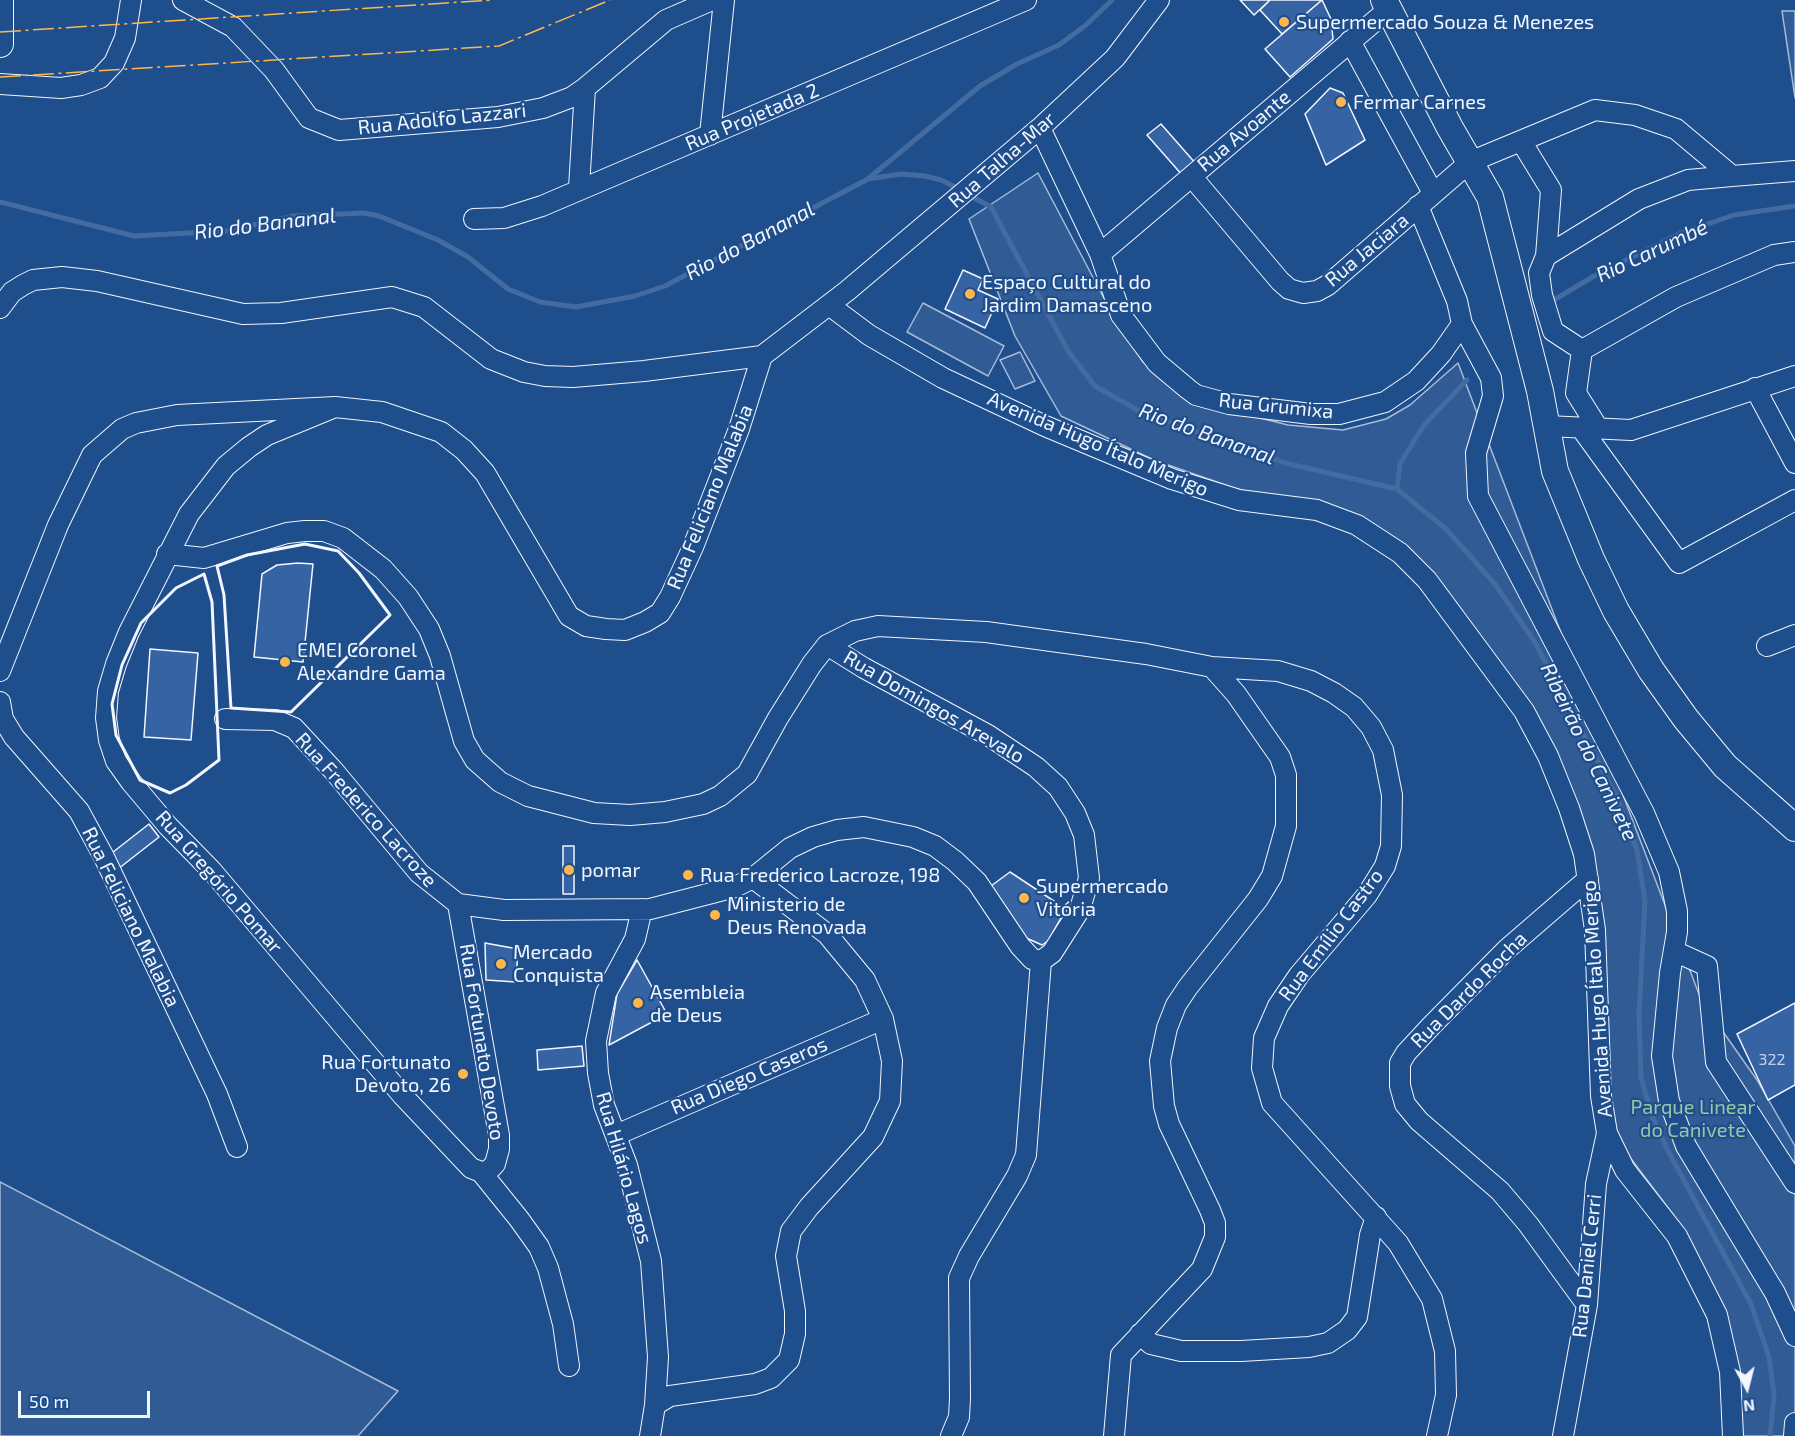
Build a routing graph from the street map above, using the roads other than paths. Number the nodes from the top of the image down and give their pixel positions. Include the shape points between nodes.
1 (0, 0) edge
2 (131, 0) edge
3 (183, 0) edge
4 (711, 0) edge
5 (724, 0) edge
6 (1026, 0) edge
7 (1159, 0) edge
8 (1387, 4) edge
9 (1350, 41) junction
10 (0, 44) edge
11 (0, 84) edge
12 (585, 88) junction
13 (1040, 128) junction
14 (710, 135) junction
15 (1521, 141) junction
16 (1470, 162) junction
17 (1795, 171) edge
18 (1732, 176) junction
19 (1191, 177) junction
20 (579, 188) junction
21 (1432, 193) junction
22 (1418, 206) junction
23 (474, 219) dead end
24 (1795, 252) edge
25 (1100, 254) junction
26 (1546, 256) junction
27 (829, 305) junction
28 (0, 308) edge
29 (1461, 327) junction
30 (1582, 350) junction
31 (762, 356) junction
32 (1795, 376) edge
33 (1755, 388) junction
34 (335, 407) junction
35 (1547, 426) junction
36 (1590, 428) junction
37 (1795, 463) edge
38 (1795, 500) edge
39 (167, 554) junction
40 (1795, 635) edge
41 (827, 645) junction
42 (1767, 646) dead end
43 (1212, 667) junction
44 (0, 671) edge
45 (0, 702) edge
46 (0, 709) edge
47 (225, 719) dead end
48 (1795, 828) edge
49 (753, 878) junction
50 (1588, 879) junction
51 (458, 904) junction
52 (642, 909) junction
53 (1674, 951) junction
54 (1041, 961) junction
55 (882, 1019) junction
56 (1607, 1132) junction
57 (616, 1135) junction
58 (237, 1147) dead end
59 (481, 1172) junction
60 (1795, 1183) edge
61 (1376, 1217) junction
62 (1587, 1305) junction
63 (1140, 1334) junction
64 (1795, 1336) edge
65 (569, 1366) dead end
66 (655, 1405) junction
67 (1795, 1424) edge
68 (650, 1436) edge
69 (951, 1436) edge
70 (1114, 1436) edge
71 (1437, 1436) edge
72 (1563, 1436) edge
73 (1733, 1436) edge
74 (1794, 1436) edge

1 - 10 main road
2 - 11 street via 125,38 114,63 100,78 61,88
3 - 12 street, Rua Adolfo Lazzari via 233,27 274,70 309,118 339,130 516,114 553,104
4 - 12 street, Rua Adolfo Lazzari via 666,20
5 - 14 street
6 - 14 street, Rua Projetada 2
7 - 13 street, Rua Talha-Mar via 1115,58
8 - 9 street, Rua Avoante
8 - 16 main road
9 - 19 street, Rua Avoante
9 - 21 street
12 - 20 street
13 - 25 street, Rua Grumixa
13 - 27 street, Rua Talha-Mar
14 - 20 street, Rua Projetada 2
15 - 16 street, Rua Jaciara
15 - 18 street, Rua Jaciara via 1595,110 1635,115 1676,129
15 - 26 street via 1551,190
16 - 21 street, Rua Jaciara
16 - 35 main road via 1490,197
17 - 18 street
18 - 26 street via 1688,180 1639,199
19 - 22 street, Rua Jaciara via 1280,281 1303,293 1328,285
19 - 25 street, Rua Avoante
20 - 23 street, Rua Projetada 2 via 515,215
21 - 22 street, Rua Jaciara
22 - 29 street via 1457,301
24 - 30 street via 1774,255 1676,297
25 - 29 street, Rua Grumixa via 1121,315 1157,363 1196,395 1229,404 1311,414 1368,408 1385,402 1416,381
26 - 30 street via 1539,273 1553,331
27 - 31 street
27 - 50 street, Avenida Hugo Ítalo Merigo via 869,335 943,378 1045,426 1200,489 1239,500 1317,510 1374,534 1400,553 1427,580 1524,711 1560,783 1584,854
28 - 31 street via 23,285 62,277 97,280 243,314 281,314 392,297 424,307 492,359 524,372 598,375
29 - 53 street via 1491,378 1493,396 1476,453 1478,496 1644,813 1669,872 1677,911
30 - 36 street via 1576,393
31 - 34 street, Rua Feliciano Malabia via 739,429 670,597 660,613 625,630 586,626 569,616 485,473 441,432 382,412
32 - 33 street
33 - 36 street via 1631,430
33 - 37 street
34 - 39 street, Rua Gregório Pomar via 267,435 226,466 194,506
34 - 44 street, Rua Feliciano Malabia via 177,415 122,429 92,455 77,483
35 - 36 street
35 - 48 main road via 1555,471 1572,515 1616,611 1652,670 1725,766
36 - 38 street via 1679,563
39 - 41 street, Rua Domingos Arevalo via 204,558 305,531 324,531 343,538 383,569 429,629 464,741 475,760 500,782 528,796 594,813 665,812 720,796 747,774 778,718
39 - 59 street, Rua Gregório Pomar via 129,632 108,691 106,718 116,760 168,826 212,871 403,1096 471,1168
40 - 42 street
41 - 43 street, Rua Emílio Castro via 855,631 899,625 986,632
41 - 54 street, Rua Domingos Arevalo via 988,735 1058,787 1084,835 1089,878 1080,909 1052,953
43 - 61 street, Rua Emílio Castro via 1278,671 1311,681 1354,707 1383,750 1393,824 1384,866 1367,895 1299,975 1278,1006 1264,1038 1262,1054 1265,1085 1272,1103
43 - 63 street via 1280,757 1287,775 1286,826 1272,876 1188,987 1167,1028 1160,1060 1164,1106 1210,1210 1215,1237 1202,1269
45 - 46 street, Rua Feliciano Malabia
46 - 58 street, Rua Feliciano Malabia via 14,737 79,811 217,1094
47 - 51 street, Rua Frederico Lacroze via 275,720 294,728 419,873
49 - 52 street via 697,898
49 - 54 street via 790,848 837,830 864,827 913,837 935,846 977,882 1020,946
49 - 55 street via 805,916 842,951 865,981
50 - 56 street, Avenida Hugo Ítalo Merigo via 1596,949 1601,1096
50 - 62 street, Rua Dardo Rocha via 1507,949 1431,1026 1400,1064 1405,1104 1419,1121 1500,1191
51 - 52 street via 504,910
51 - 59 street, Rua Fortunato Devoto via 499,1135 495,1164
52 - 57 street, Rua Hilário Lagos via 635,939 606,993 596,1041 604,1106
53 - 60 street via 1707,966 1716,1062
53 - 64 street via 1662,1056 1669,1101 1686,1146 1775,1293
54 - 69 street via 1026,1155 959,1278 960,1398 959,1417
55 - 57 street, Rua Diego Caseros
55 - 66 street via 892,1061 890,1101 882,1122 854,1161 795,1222 789,1238 786,1256 795,1311 789,1360 771,1378 755,1384 670,1396
56 - 62 street, Rua Daniel Cerri via 1596,1184
56 - 73 street, Avenida Hugo Ítalo Merigo via 1625,1170 1677,1236 1717,1315 1730,1372
57 - 66 street, Rua Hilário Lagos via 651,1261 658,1336
59 - 65 street, Rua Gregório Pomar via 544,1256 563,1324
61 - 63 street via 1357,1317 1347,1330 1328,1343 1263,1350 1181,1351 1151,1344
61 - 71 street, Rua Emílio Castro via 1412,1264 1432,1299 1441,1328 1446,1352 1446,1395
62 - 72 street, Rua Daniel Cerri
63 - 70 street via 1121,1355
66 - 68 street, Rua Hilário Lagos
67 - 74 street

